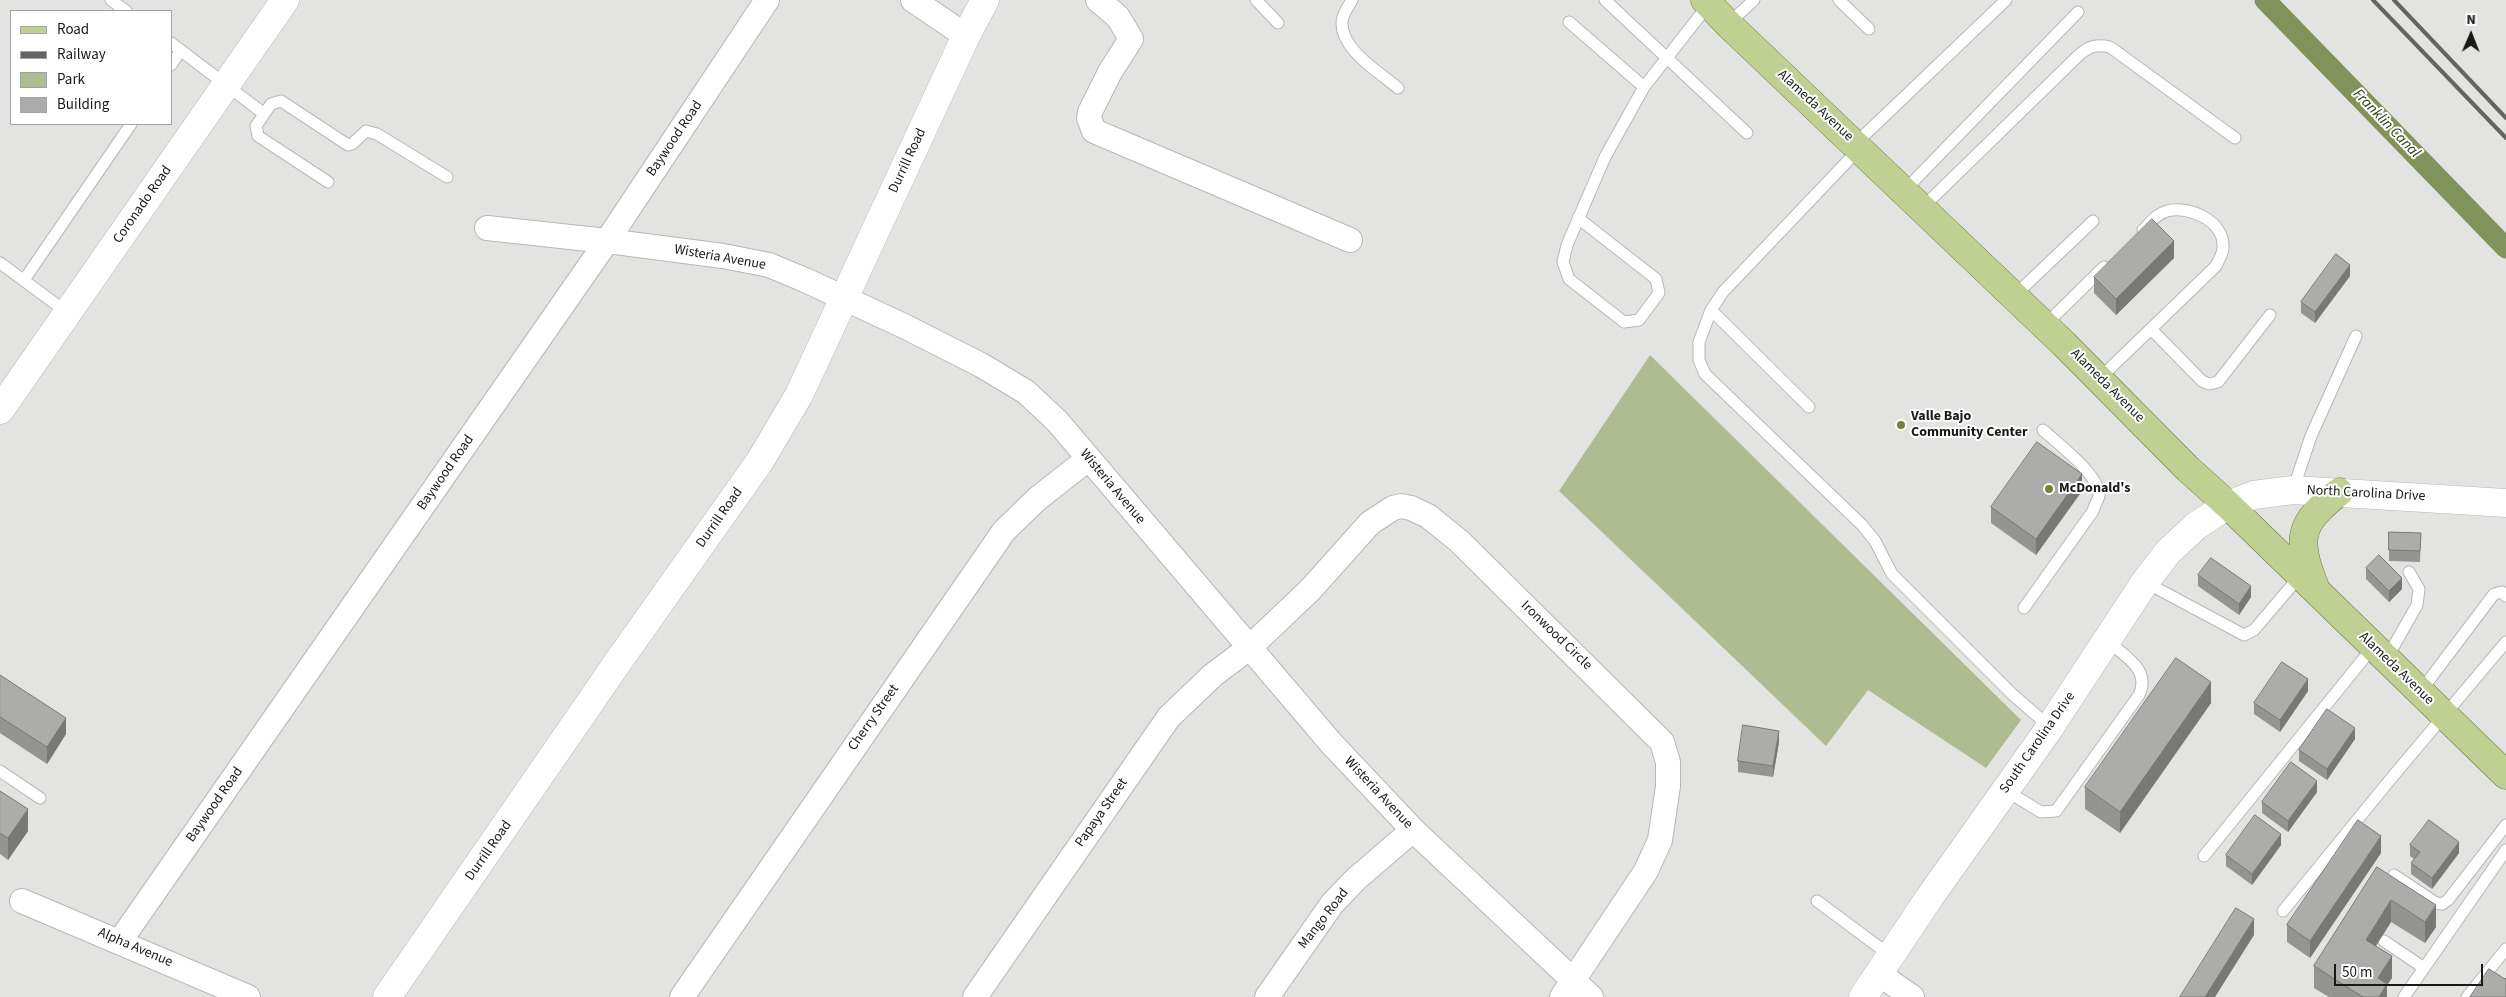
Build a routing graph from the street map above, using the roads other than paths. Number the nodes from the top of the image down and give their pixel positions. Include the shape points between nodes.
1 (111, 0) edge
2 (285, 0) edge
3 (767, 0) edge
4 (913, 0) edge
5 (985, 0) edge
6 (1098, 0) edge
7 (1256, 0) edge
8 (1352, 0) edge
9 (1605, 0) edge
10 (1754, 0) edge
11 (1839, 0) edge
12 (2006, 0) edge
13 (1707, 2) edge
14 (125, 10) edge
15 (2078, 12) dead end
16 (1569, 22) dead end
17 (1278, 23) dead end
18 (1728, 24) junction
19 (1869, 29) dead end
20 (966, 36) junction
21 (172, 44) edge
22 (181, 50) junction
23 (1667, 58) junction
24 (172, 64) edge
25 (227, 85) junction
26 (1644, 87) junction
27 (1398, 88) dead end
28 (263, 113) junction
29 (130, 125) edge
30 (1747, 133) dead end
31 (2234, 138) dead end
32 (1858, 146) junction
33 (447, 177) dead end
34 (328, 182) dead end
35 (1913, 199) junction
36 (1578, 218) junction
37 (2093, 221) dead end
38 (487, 228) dead end
39 (2136, 236) edge
40 (1350, 240) dead end
41 (607, 241) junction
42 (2115, 256) edge
43 (0, 263) edge
44 (24, 280) junction
45 (2014, 296) junction
46 (845, 299) junction
47 (1711, 310) junction
48 (68, 313) junction
49 (2270, 315) dead end
50 (2045, 325) junction
51 (2152, 330) junction
52 (2356, 336) dead end
53 (2100, 378) junction
54 (1809, 407) dead end
55 (0, 410) edge
56 (2043, 430) dead end
57 (1088, 459) junction
58 (2293, 490) junction
59 (2339, 492) junction
60 (2506, 502) edge
61 (2228, 505) junction
62 (2409, 572) dead end
63 (2145, 582) junction
64 (2308, 583) junction
65 (2506, 596) edge
66 (2024, 608) dead end
67 (2108, 642) junction
68 (2506, 642) edge
69 (1249, 648) junction
70 (2379, 653) junction
71 (2420, 692) junction
72 (2444, 716) junction
73 (2050, 727) junction
74 (0, 771) edge
75 (2506, 775) edge
76 (2005, 790) junction
77 (40, 798) dead end
78 (2506, 825) edge
79 (1413, 830) junction
80 (2506, 850) edge
81 (2204, 856) dead end
82 (2394, 875) edge
83 (22, 901) dead end
84 (1817, 901) dead end
85 (2283, 912) dead end
86 (120, 941) junction
87 (2384, 941) dead end
88 (2506, 949) edge
89 (1885, 965) junction
90 (2424, 968) junction
91 (1568, 989) edge
92 (248, 997) edge
93 (387, 997) edge
94 (682, 997) edge
95 (975, 997) edge
96 (1267, 997) edge
97 (1591, 997) edge
98 (1863, 997) edge
99 (1912, 997) edge
100 (2404, 997) edge
101 (2466, 997) edge

1 - 14 lane
2 - 25 street, Coronado Road
3 - 41 street, Baywood Road
4 - 20 street
5 - 20 street, Durrill Road
6 - 40 street via 1118,17 1130,34 1130,43 1110,72 1090,112 1094,131
7 - 17 lane
8 - 27 lane via 1343,17 1345,39 1351,48
9 - 23 lane
10 - 18 lane
11 - 19 lane
12 - 32 lane
13 - 18 main road, Alameda Avenue
13 - 23 lane
15 - 35 lane
16 - 26 lane
18 - 32 main road, Alameda Avenue
20 - 46 street, Durrill Road
21 - 22 lane
22 - 24 lane
22 - 25 lane
23 - 26 lane
23 - 30 lane
25 - 28 lane
25 - 48 street, Coronado Road
26 - 36 lane via 1605,157
28 - 33 lane via 271,104 281,102 349,145 369,131
28 - 34 lane via 256,126 258,136
29 - 44 lane
31 - 35 lane via 2110,47 2088,47
32 - 35 main road, Alameda Avenue
32 - 47 lane via 1723,292
35 - 45 main road, Alameda Avenue
36 - 36 lane via 1563,262 1569,279 1624,322 1639,320 1659,294 1656,279
37 - 45 lane
38 - 41 street, Wisteria Avenue
39 - 51 lane via 2158,215 2180,209 2201,215 2215,226 2224,249 2216,266
41 - 46 street, Wisteria Avenue via 768,265
41 - 86 street, Baywood Road
42 - 50 lane
43 - 44 lane
44 - 48 lane
45 - 50 main road, Alameda Avenue
46 - 57 street, Wisteria Avenue via 906,326 1026,392 1057,421
46 - 93 street, Durrill Road via 799,395 760,461
47 - 54 lane
47 - 73 lane via 1699,342 1699,360 1705,374 1862,525 1875,541 1892,574 2012,694
48 - 55 street, Coronado Road
49 - 51 lane via 2218,382 2209,384 2202,381
50 - 53 main road, Alameda Avenue
51 - 53 lane
52 - 58 lane via 2311,436
53 - 61 main road, Alameda Avenue via 2188,469
56 - 66 lane via 2086,470 2097,485 2099,496 2093,510
57 - 69 street, Wisteria Avenue
57 - 94 street, Cherry Street via 1037,499 1004,531
58 - 59 street, North Carolina Drive
58 - 61 street, North Carolina Drive via 2254,495
59 - 60 street, North Carolina Drive
59 - 64 main road via 2318,510 2303,533
61 - 63 street, South Carolina Drive via 2196,526 2168,552
61 - 64 main road, Alameda Avenue
62 - 70 lane via 2419,589 2417,605
63 - 64 lane via 2244,635
63 - 67 street, South Carolina Drive
64 - 70 main road, Alameda Avenue
65 - 71 lane via 2502,592 2494,594
67 - 73 street, South Carolina Drive
67 - 76 lane via 2143,676 2144,685 2139,695 2056,810 2041,812
68 - 72 lane
69 - 79 street, Wisteria Avenue
69 - 91 street, Ironwood Circle via 1310,590 1370,523 1392,508 1401,506 1428,516 1459,541 1635,713 1662,742 1668,762 1660,840 1646,871
69 - 95 street, Papaya Street via 1213,675 1169,717
70 - 71 main road, Alameda Avenue
70 - 81 lane
71 - 72 main road, Alameda Avenue
72 - 75 main road, Alameda Avenue
72 - 85 lane
73 - 76 street, South Carolina Drive
74 - 77 lane
76 - 89 street, South Carolina Drive
78 - 82 lane via 2442,904
79 - 91 street, Wisteria Avenue
79 - 96 street, Mango Road via 1332,904
80 - 90 lane
83 - 86 street, Alpha Avenue
84 - 89 lane
86 - 92 street, Alpha Avenue
87 - 90 lane
88 - 101 lane
89 - 98 street, South Carolina Drive
89 - 99 street
90 - 100 lane
91 - 97 street, Wisteria Avenue

